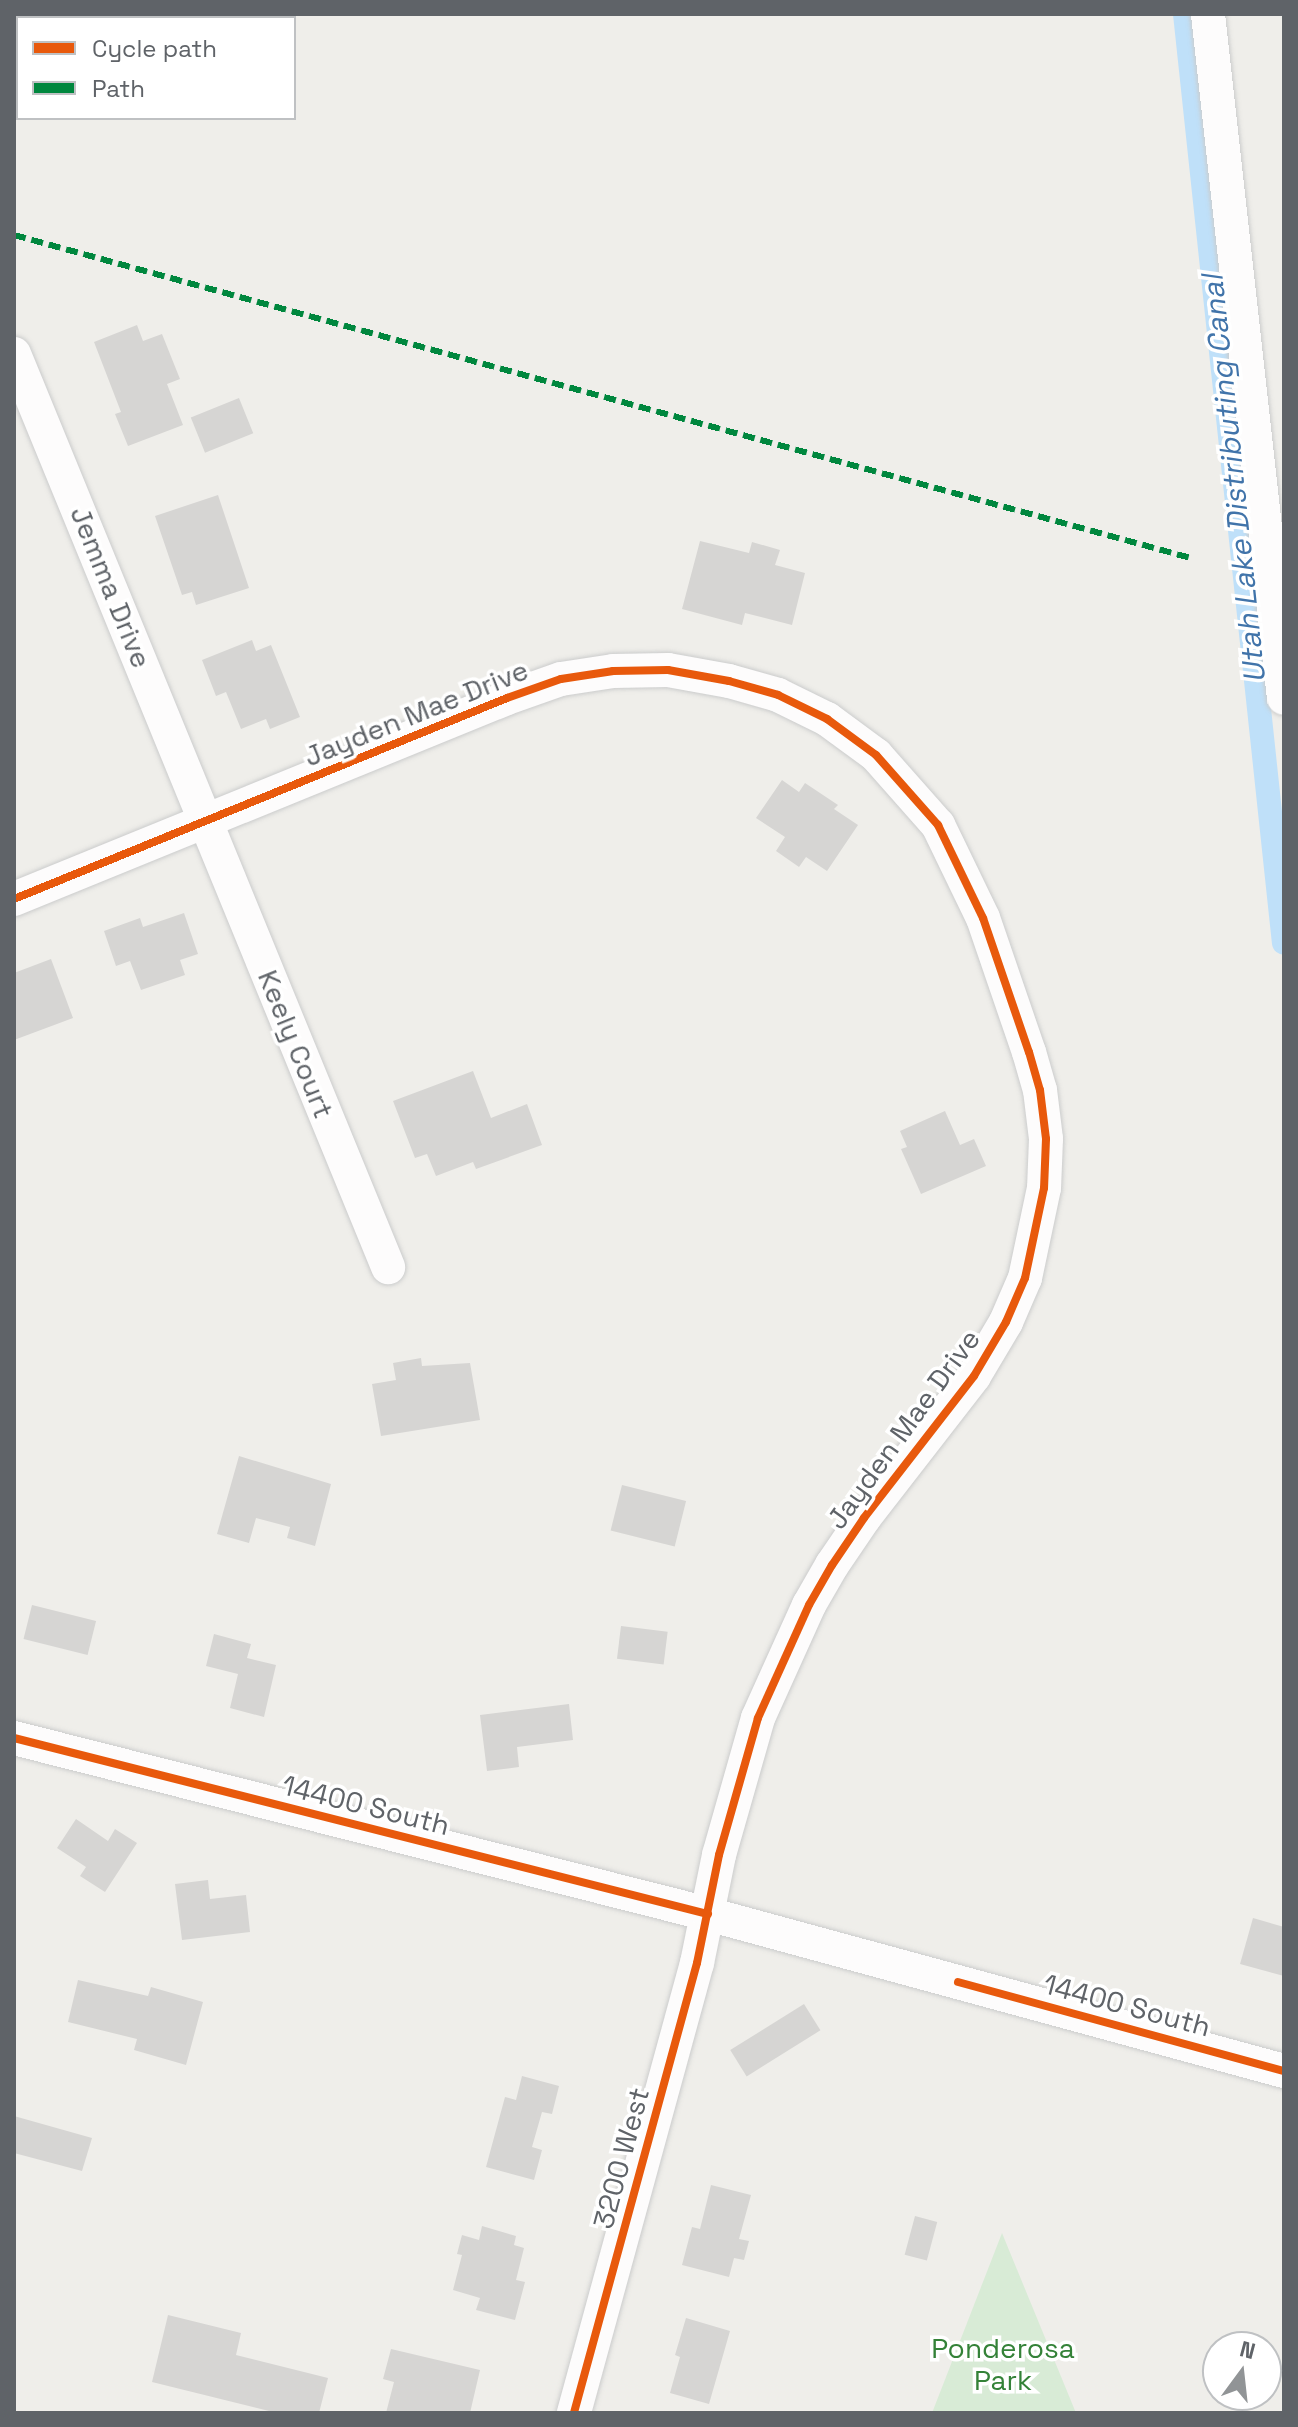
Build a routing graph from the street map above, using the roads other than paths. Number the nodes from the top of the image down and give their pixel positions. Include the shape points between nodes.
1 (1208, 14) edge
2 (14, 354) edge
3 (1284, 698) edge
4 (205, 820) junction
5 (14, 899) edge
6 (388, 1267) dead end
7 (14, 1738) edge
8 (708, 1914) junction
9 (1284, 2071) edge
10 (574, 2413) edge

1 - 3 street
2 - 4 street, Jemma Drive
4 - 5 street, Jayden Mae Drive
4 - 6 street, Keely Court
4 - 8 street, Jayden Mae Drive via 561,679 668,670 778,695 827,719 876,755 910,790 938,825 959,865 983,918 1040,1090 1046,1139 1037,1229 1025,1278 974,1376 864,1518 809,1605 758,1718
7 - 8 street, 14400 South
8 - 9 street, 14400 South
8 - 10 street, 3200 West

